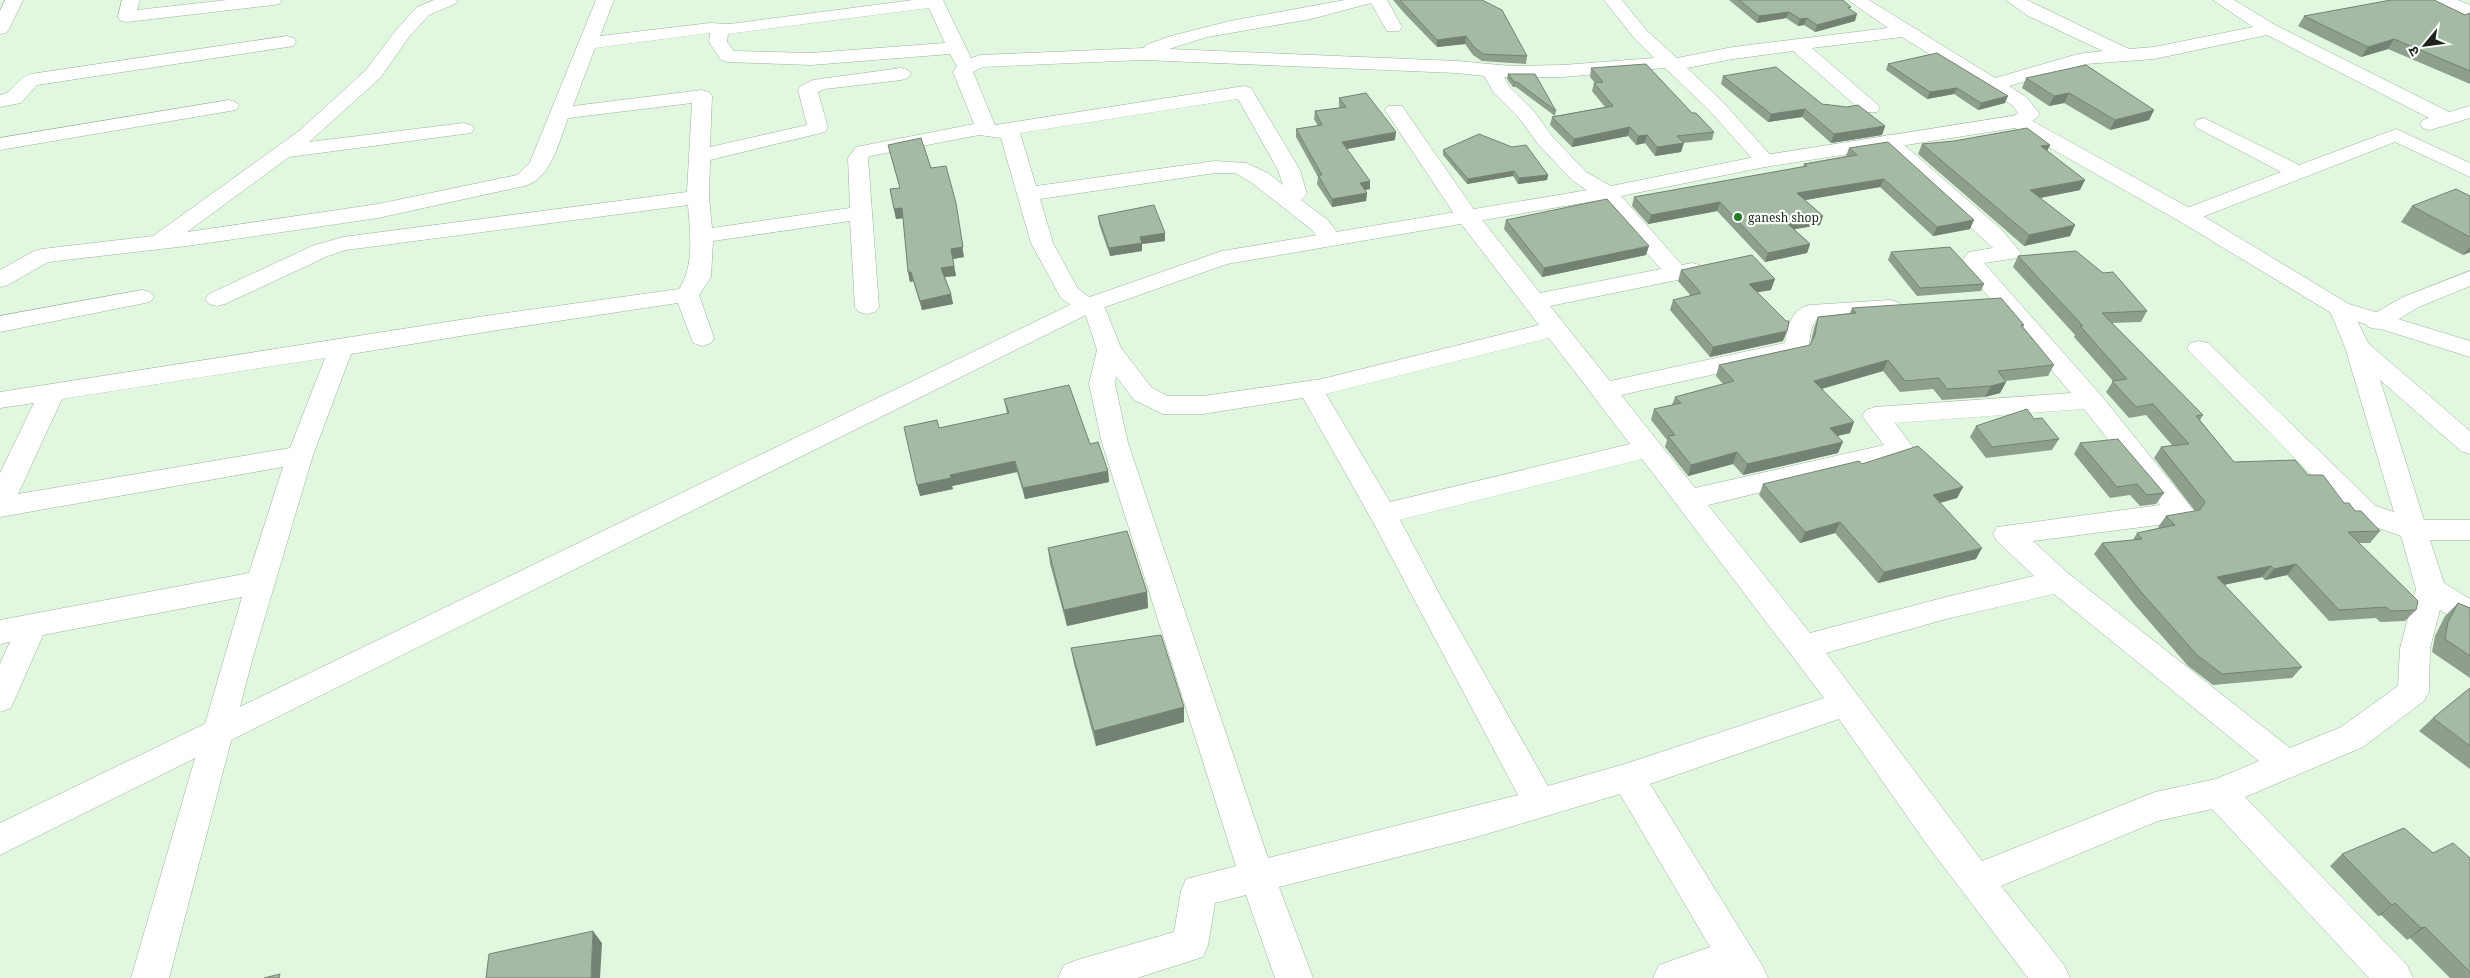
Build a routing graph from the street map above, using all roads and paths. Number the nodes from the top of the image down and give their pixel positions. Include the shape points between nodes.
1 (14, 0) edge
2 (131, 0) edge
3 (273, 0) edge
4 (449, 0) edge
5 (605, 0) edge
6 (1364, 0) edge
7 (1378, 0) edge
8 (1613, 0) edge
9 (1858, 0) edge
10 (2015, 0) edge
11 (2222, 0) edge
12 (2443, 0) edge
13 (935, 1) edge
14 (243, 2) edge
15 (2468, 9) edge
16 (1394, 27) dead end
17 (720, 28) junction
18 (0, 29) edge
19 (2269, 29) junction
20 (1904, 31) junction
21 (287, 42) dead end
22 (587, 43) junction
23 (1797, 45) junction
24 (957, 48) junction
25 (1143, 54) junction
26 (2125, 54) junction
27 (1671, 63) junction
28 (966, 66) junction
29 (1491, 72) junction
30 (901, 74) dead end
31 (1993, 85) junction
32 (229, 106) dead end
33 (6, 107) edge
34 (1870, 108) dead end
35 (1395, 110) dead end
36 (2470, 112) edge
37 (561, 113) junction
38 (2447, 119) junction
39 (2018, 121) junction
40 (2204, 124) dead end
41 (464, 129) dead end
42 (993, 130) junction
43 (2396, 134) junction
44 (1888, 141) junction
45 (0, 144) edge
46 (282, 152) junction
47 (699, 156) junction
48 (1765, 161) junction
49 (2470, 171) edge
50 (2298, 173) junction
51 (1606, 192) junction
52 (1028, 194) junction
53 (698, 197) junction
54 (1285, 199) junction
55 (861, 213) junction
56 (1467, 216) junction
57 (2187, 216) junction
58 (702, 236) junction
59 (1330, 238) junction
60 (159, 242) junction
61 (1716, 265) edge
62 (1677, 273) junction
63 (2470, 278) edge
64 (0, 280) edge
65 (687, 296) junction
66 (142, 297) dead end
67 (217, 299) dead end
68 (2002, 299) junction
69 (1973, 301) edge
70 (1533, 302) junction
71 (1914, 305) edge
72 (1086, 306) junction
73 (867, 307) dead end
74 (2341, 309) junction
75 (2377, 322) junction
76 (0, 324) edge
77 (1554, 329) junction
78 (702, 338) dead end
79 (2357, 347) junction
80 (341, 348) junction
81 (2199, 349) dead end
82 (2470, 349) edge
83 (1109, 350) junction
84 (1310, 389) junction
85 (1602, 391) junction
86 (52, 392) junction
87 (0, 400) edge
88 (2090, 400) junction
89 (2470, 445) edge
90 (1647, 448) junction
91 (300, 455) junction
92 (1690, 499) junction
93 (0, 502) edge
94 (0, 507) edge
95 (1382, 514) junction
96 (2413, 530) junction
97 (2470, 530) edge
98 (260, 582) junction
99 (2060, 582) junction
100 (2431, 589) junction
101 (2470, 614) edge
102 (32, 626) junction
103 (0, 632) edge
104 (1804, 647) junction
105 (0, 700) edge
106 (1844, 704) junction
107 (218, 733) junction
108 (2286, 764) junction
109 (1628, 777) junction
110 (2218, 793) junction
111 (1540, 803) junction
112 (0, 840) edge
113 (1257, 876) junction
114 (1974, 880) junction
115 (1742, 967) edge
116 (150, 978) edge
117 (1077, 978) edge
118 (1294, 978) edge
119 (1672, 978) edge
120 (2051, 978) edge
121 (2394, 978) edge

1 - 18 street
2 - 14 street via 126,17
3 - 14 street
4 - 46 street via 423,11 373,74 306,135
5 - 22 street
6 - 25 street via 1166,43
7 - 16 street
8 - 27 street via 1642,36
9 - 20 street
10 - 26 street
11 - 19 street
12 - 15 street
13 - 17 street via 861,13
13 - 24 street
17 - 22 street
17 - 24 street via 718,42 728,56 811,58
19 - 26 street via 2154,53
19 - 38 street
20 - 23 street
20 - 31 street
21 - 33 street via 32,80
22 - 37 street
23 - 27 street
23 - 34 street
24 - 28 street
25 - 28 street via 982,61
25 - 29 street via 1457,67
26 - 31 street via 2085,58
27 - 29 street via 1532,74
27 - 48 street via 1716,106
28 - 42 street via 963,72
29 - 51 street via 1501,90 1579,176
30 - 47 street via 820,84 808,90 818,128
31 - 39 street via 2019,101 2030,114
32 - 45 street
35 - 56 street
36 - 38 street
37 - 47 street via 702,96
37 - 60 street via 540,164 524,180 378,211
38 - 43 street
39 - 44 street
39 - 57 street
40 - 50 street
41 - 46 street
42 - 52 street via 1010,133
42 - 54 street via 1244,92 1289,170 1296,194
42 - 55 street via 863,151 858,158
43 - 49 street
43 - 50 street
44 - 48 street
44 - 68 street via 2010,253 1977,257 1971,263
46 - 60 street
47 - 53 street
48 - 51 street
50 - 57 street
51 - 56 street
51 - 62 street
52 - 54 street via 1215,167 1239,167 1260,178
52 - 72 street via 1042,242 1069,293
53 - 58 street
53 - 67 street via 343,244 320,251
54 - 59 street via 1320,225
55 - 58 street
55 - 73 street
56 - 59 street
56 - 70 street
57 - 74 street
58 - 65 street via 699,277
59 - 72 street via 1222,258
60 - 64 street via 42,256
61 - 62 street
62 - 70 street
63 - 75 street via 2411,302
65 - 78 street
65 - 80 street
66 - 76 street
68 - 69 street
68 - 88 street
70 - 77 street
71 - 85 street via 1810,312 1801,322 1796,348
72 - 83 street via 1097,314
72 - 107 street
74 - 75 street
74 - 79 street
75 - 82 street
77 - 84 street
77 - 85 street
79 - 89 street
79 - 96 street
80 - 86 street
80 - 91 street
81 - 96 street via 2366,513
83 - 84 street via 1143,394 1163,405 1204,405
83 - 113 street via 1102,384 1115,443
84 - 95 street
85 - 90 street
86 - 87 street
86 - 93 street
88 - 92 street via 1875,416 1902,450
88 - 99 street via 2180,512 2007,534
90 - 92 street
90 - 95 street
91 - 94 street
91 - 98 street
92 - 104 street
95 - 111 street
96 - 97 street
96 - 100 street
98 - 102 street
98 - 107 street
99 - 104 street via 1946,608
99 - 108 street
100 - 101 street
100 - 108 street via 2415,648 2413,692 2352,737
102 - 103 street
102 - 105 street
104 - 106 street
106 - 109 street
106 - 114 street
107 - 112 street
107 - 116 street
108 - 110 street
109 - 111 street
109 - 115 street
110 - 114 street via 2155,807
110 - 121 street
111 - 113 street via 1473,823
113 - 117 street via 1199,891 1190,945
113 - 118 street
114 - 120 street
115 - 119 street

